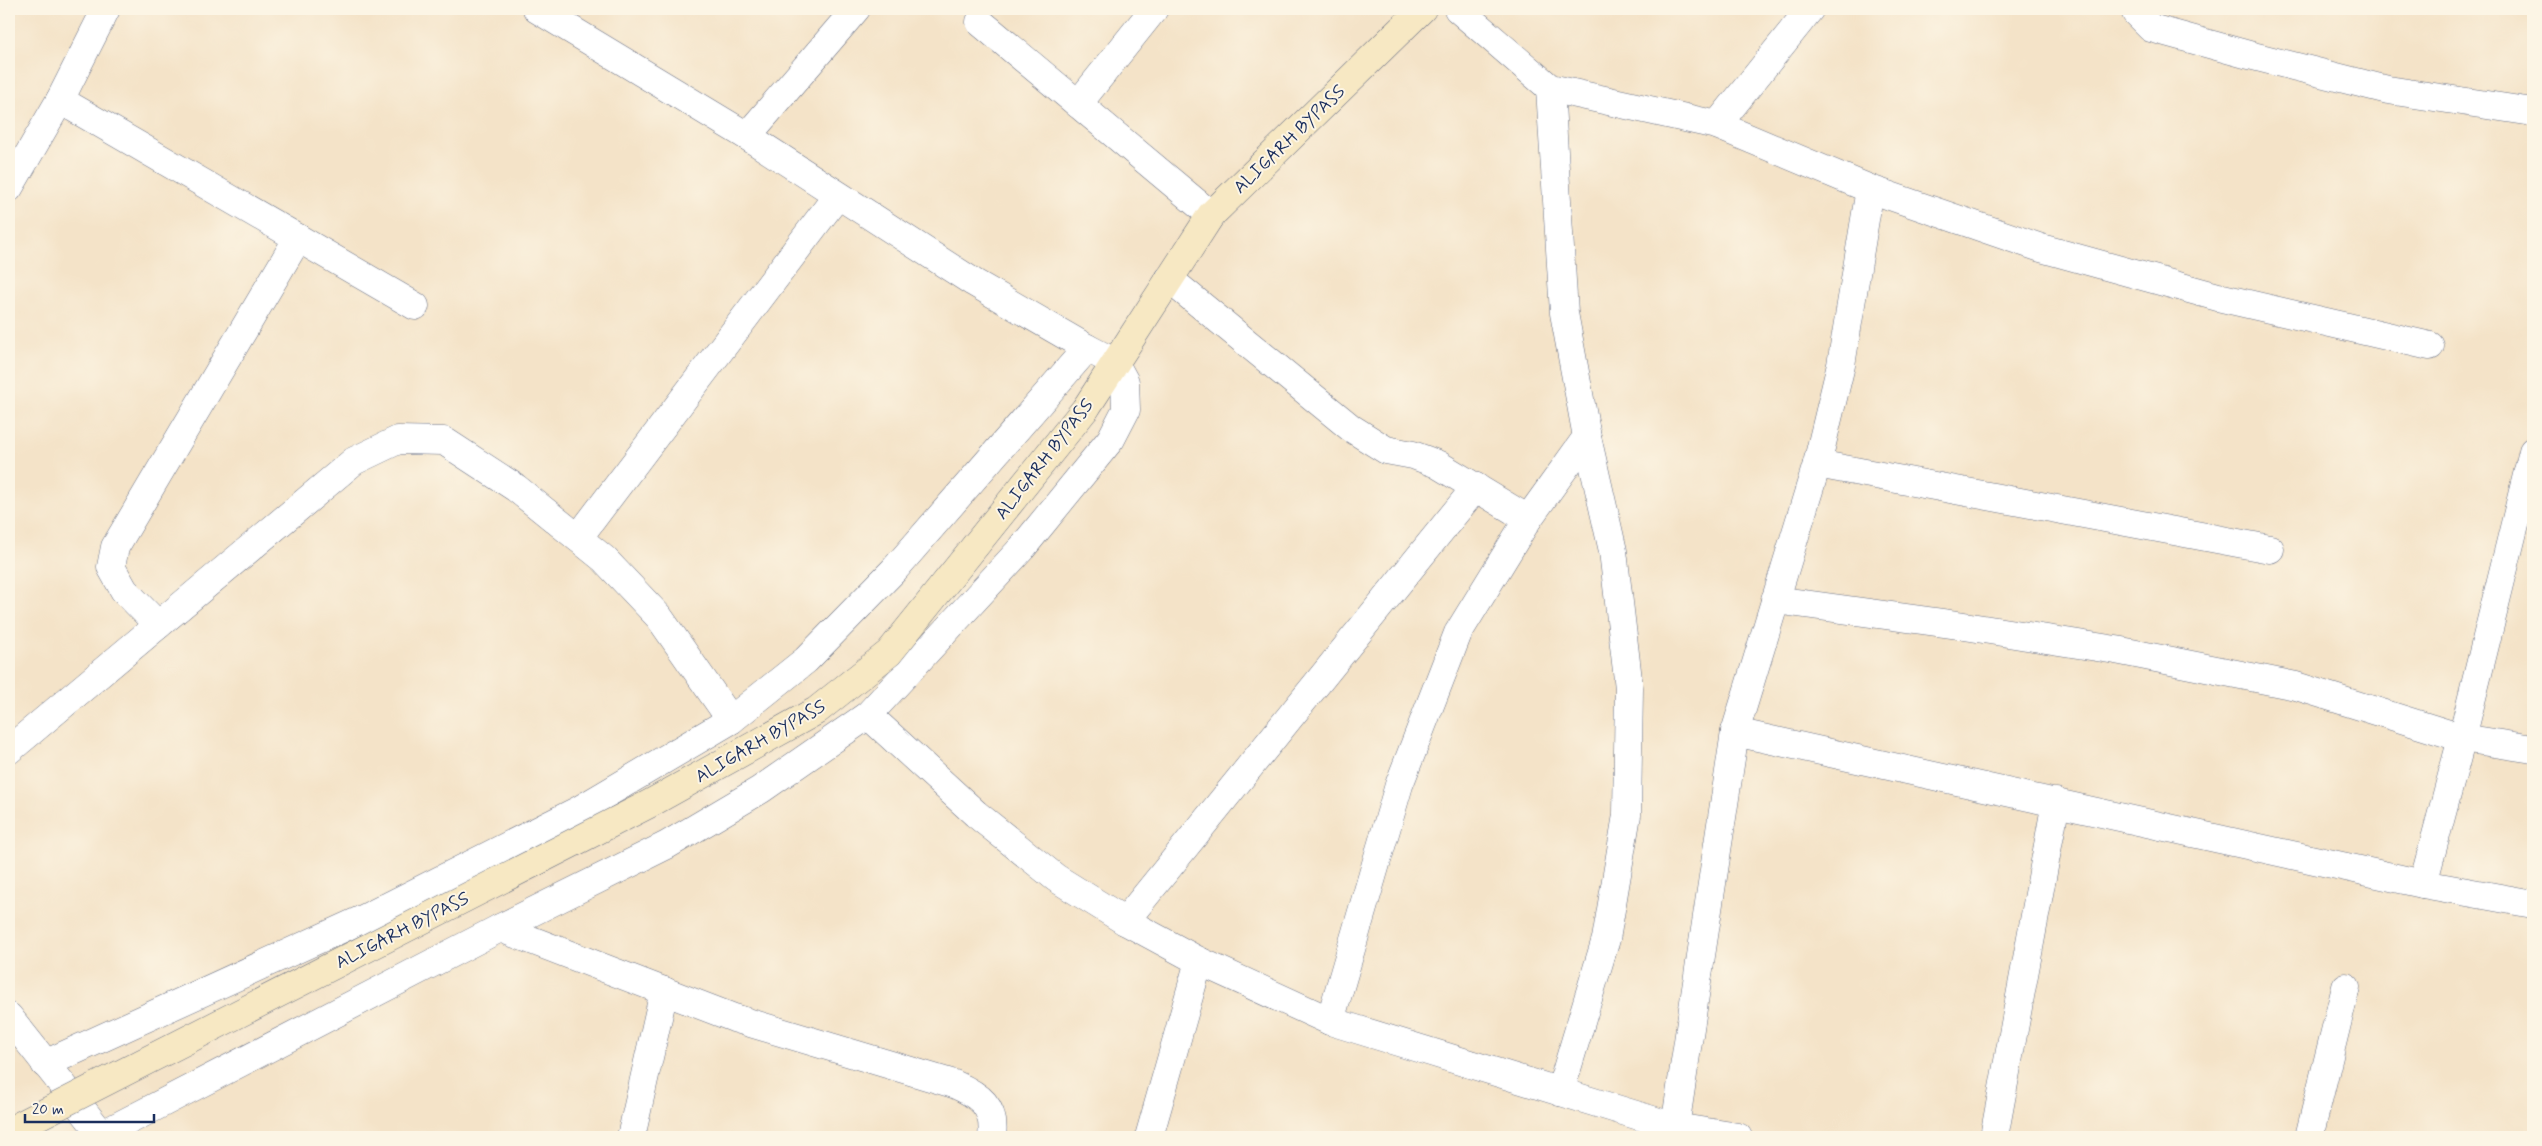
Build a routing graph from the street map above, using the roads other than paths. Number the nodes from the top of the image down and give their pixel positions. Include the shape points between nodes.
1 (106, 9) edge
2 (856, 9) edge
3 (1154, 9) edge
4 (1422, 9) edge
5 (1458, 9) edge
6 (1810, 9) edge
7 (2134, 9) edge
8 (552, 12) edge
9 (980, 22) dead end
10 (1550, 88) junction
11 (60, 100) junction
12 (1078, 104) junction
13 (2533, 112) edge
14 (1717, 125) junction
15 (747, 136) junction
16 (9, 188) edge
17 (1870, 189) junction
18 (837, 196) junction
19 (1211, 215) junction
20 (298, 238) junction
21 (1169, 279) junction
22 (415, 306) dead end
23 (2430, 346) dead end
24 (1086, 348) junction
25 (1114, 362) junction
26 (1587, 437) junction
27 (2533, 451) edge
28 (1817, 464) junction
29 (2529, 482) edge
30 (1476, 487) junction
31 (1528, 519) junction
32 (578, 538) junction
33 (2270, 549) dead end
34 (1776, 600) junction
35 (158, 625) junction
36 (868, 715) junction
37 (731, 720) junction
38 (1735, 732) junction
39 (2462, 738) junction
40 (2533, 749) edge
41 (9, 750) edge
42 (2056, 802) junction
43 (2423, 884) junction
44 (2533, 904) edge
45 (1125, 921) junction
46 (500, 928) junction
47 (1199, 961) junction
48 (2346, 987) dead end
49 (664, 991) junction
50 (9, 1017) edge
51 (1330, 1021) junction
52 (45, 1064) junction
53 (1560, 1092) junction
54 (1675, 1127) junction
55 (9, 1131) edge
56 (101, 1136) edge
57 (631, 1137) edge
58 (992, 1137) edge
59 (1149, 1137) edge
60 (1738, 1137) edge
61 (1994, 1137) edge
62 (2309, 1137) edge

1 - 11 street
2 - 15 street
3 - 12 street
4 - 19 main road, ALIGARH BYPASS
5 - 10 street
6 - 14 street
7 - 13 street via 2152,28 2249,55 2388,90
8 - 15 street
9 - 12 street
10 - 14 street
10 - 26 street via 1564,313
11 - 16 street
11 - 20 street
12 - 19 street
14 - 17 street
15 - 18 street
17 - 23 street via 2041,248 2218,297
17 - 28 street via 1841,366
18 - 24 street via 973,282
18 - 32 street
19 - 21 main road, ALIGARH BYPASS
20 - 22 street
20 - 35 street via 115,547 111,566 124,590
21 - 25 main road, ALIGARH BYPASS
21 - 30 street via 1352,428 1386,450 1437,464
24 - 25 street
24 - 37 street via 894,570 806,660
25 - 36 street via 1125,382 1126,410 1111,439 1022,548
25 - 55 main road, ALIGARH BYPASS, bridge via 1086,408 889,653 816,711 640,809
26 - 31 street
26 - 53 street via 1613,551 1629,688 1627,814 1606,938
27 - 29 street
28 - 33 street
28 - 34 street
29 - 39 street
30 - 31 street
30 - 45 street
31 - 51 street via 1458,633 1400,785
32 - 35 street via 516,488 444,441 398,440 354,461
32 - 37 street via 604,559 659,617
34 - 38 street
34 - 39 street via 2116,650 2268,680
35 - 41 street
36 - 45 street via 976,814 1056,878
36 - 46 street via 760,790 666,845
37 - 52 street via 579,810 363,919
38 - 42 street
38 - 54 street
39 - 40 street
39 - 43 street
42 - 43 street
42 - 61 street
43 - 44 street
45 - 47 street
46 - 49 street
46 - 56 street
47 - 51 street
47 - 59 street
48 - 62 street
49 - 57 street
49 - 58 street via 734,1018 954,1084 977,1095 990,1110
50 - 52 street
51 - 53 street
52 - 56 street
53 - 54 street
54 - 60 street

